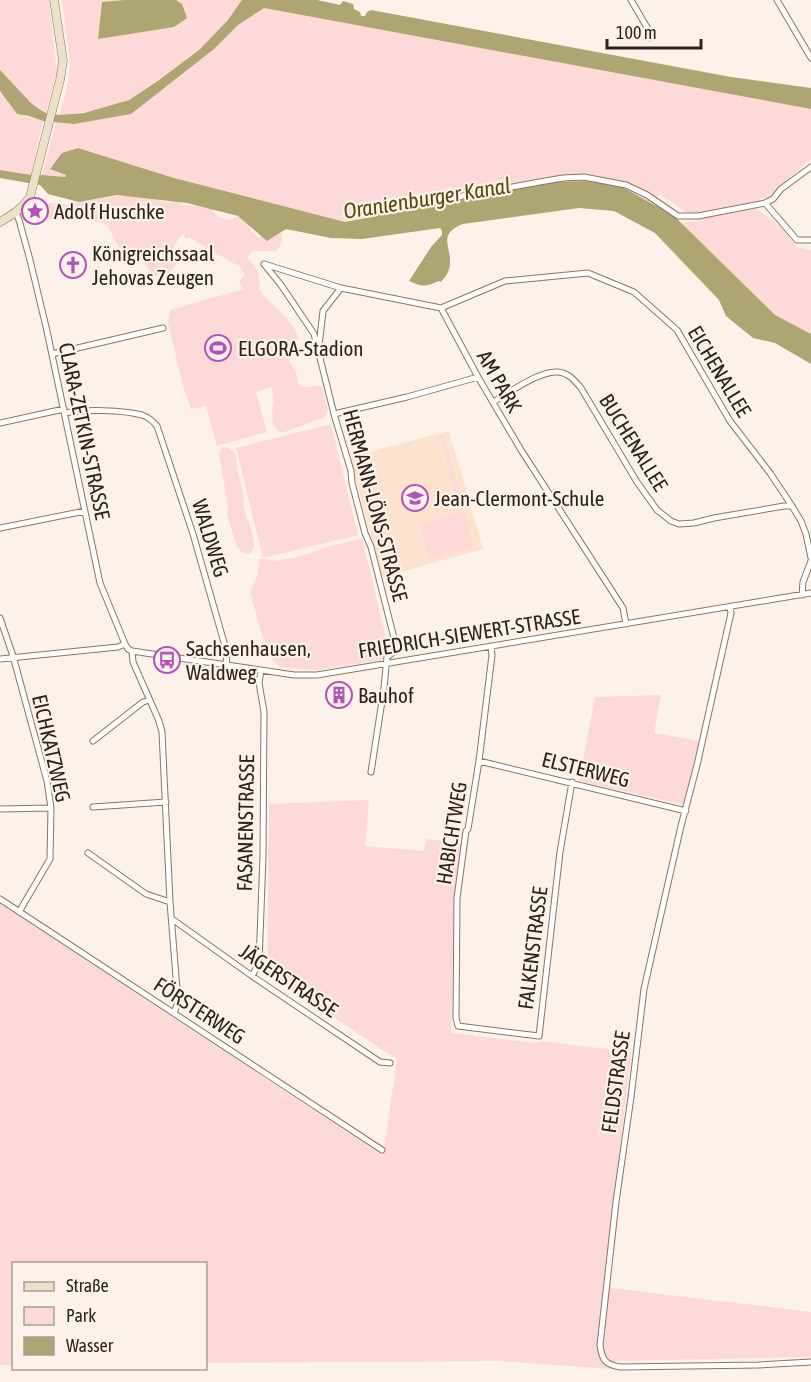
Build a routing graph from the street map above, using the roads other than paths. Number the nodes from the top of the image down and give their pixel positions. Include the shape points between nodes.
1 (54, 0) edge
2 (631, 0) edge
3 (777, 0) edge
4 (650, 38) dead end
5 (811, 58) edge
6 (811, 167) edge
7 (765, 203) junction
8 (374, 212) dead end
9 (16, 213) junction
10 (0, 222) edge
11 (811, 240) edge
12 (341, 288) junction
13 (441, 308) junction
14 (163, 328) dead end
15 (318, 350) junction
16 (52, 354) junction
17 (478, 377) junction
18 (493, 402) junction
19 (65, 411) junction
20 (334, 414) junction
21 (0, 423) edge
22 (792, 506) junction
23 (86, 510) junction
24 (0, 528) edge
25 (811, 560) edge
26 (811, 593) edge
27 (802, 595) junction
28 (730, 608) junction
29 (0, 618) edge
30 (626, 624) junction
31 (125, 644) junction
32 (491, 646) junction
33 (132, 651) junction
34 (13, 656) junction
35 (0, 658) edge
36 (386, 664) junction
37 (226, 665) junction
38 (261, 670) junction
39 (149, 700) junction
40 (93, 741) dead end
41 (479, 760) junction
42 (371, 772) dead end
43 (572, 782) junction
44 (166, 802) junction
45 (93, 807) dead end
46 (51, 808) junction
47 (0, 809) edge
48 (686, 810) junction
49 (88, 853) dead end
50 (0, 899) edge
51 (170, 902) junction
52 (19, 912) junction
53 (172, 919) junction
54 (252, 976) junction
55 (174, 1013) junction
56 (458, 1026) joint
57 (390, 1063) dead end
58 (382, 1150) dead end
59 (811, 1362) edge

1 - 9 main road via 63,61 60,80 34,186
2 - 4 street
3 - 5 street
6 - 7 street
7 - 8 street via 678,216 626,185 584,177
7 - 11 street via 797,240
9 - 10 main road
9 - 16 street, CLARA-ZETKIN-STRASSE
12 - 13 street
12 - 15 street, HERMANN-LÖNS-STRASSE via 323,311
12 - 15 street, HERMANN-LÖNS-STRASSE via 264,264 311,327
13 - 17 street, AM PARK
13 - 22 street, EICHENALLEE via 506,281 588,273 634,292 677,330 730,421
14 - 16 street
15 - 20 street, HERMANN-LÖNS-STRASSE
16 - 19 street, CLARA-ZETKIN-STRASSE
17 - 18 street, AM PARK
17 - 20 street
18 - 22 street, BUCHENALLEE via 546,374 570,376 636,482 657,510 679,524
18 - 30 street, AM PARK via 623,608
19 - 21 street
19 - 23 street, CLARA-ZETKIN-STRASSE
19 - 37 street, WALDWEG via 141,415 159,429 227,653
20 - 36 street, HERMANN-LÖNS-STRASSE via 396,648
22 - 25 street, EICHENALLEE via 806,534
23 - 24 street
23 - 31 street, CLARA-ZETKIN-STRASSE via 100,584
25 - 27 street, EICHENALLEE
26 - 27 street, FRIEDRICH-SIEWERT-STRASSE
27 - 28 street, FRIEDRICH-SIEWERT-STRASSE
28 - 30 street, FRIEDRICH-SIEWERT-STRASSE
28 - 48 street, FELDSTRASSE
29 - 34 street, EICHKATZWEG
30 - 32 street, FRIEDRICH-SIEWERT-STRASSE
31 - 33 street, CLARA-ZETKIN-STRASSE
31 - 34 street
32 - 36 street, FRIEDRICH-SIEWERT-STRASSE
32 - 41 street, HABICHTWEG
33 - 37 street, FRIEDRICH-SIEWERT-STRASSE
33 - 39 street
34 - 35 street
34 - 46 street, EICHKATZWEG
36 - 38 street, FRIEDRICH-SIEWERT-STRASSE via 317,675
36 - 42 street, HERMANN-LÖNS-STRASSE
37 - 38 street, FRIEDRICH-SIEWERT-STRASSE
38 - 54 street, FASANENSTRASSE via 263,856 259,963
39 - 40 street
39 - 44 street via 162,732
41 - 43 street, ELSTERWEG
41 - 56 street, HABICHTWEG via 457,898
43 - 48 street, ELSTERWEG
43 - 56 street, FALKENSTRASSE via 539,1036
44 - 45 street
44 - 51 street
46 - 47 street
46 - 52 street, EICHKATZWEG via 50,859
48 - 59 street, FELDSTRASSE via 644,989 601,1353 611,1366 621,1367
49 - 51 street via 146,894
50 - 52 street, FÖRSTERWEG
51 - 53 street
52 - 55 street, FÖRSTERWEG
53 - 54 street, JÄGERSTRASSE
53 - 55 street via 178,1002
54 - 57 street, JÄGERSTRASSE via 380,1062
55 - 58 street, FÖRSTERWEG

